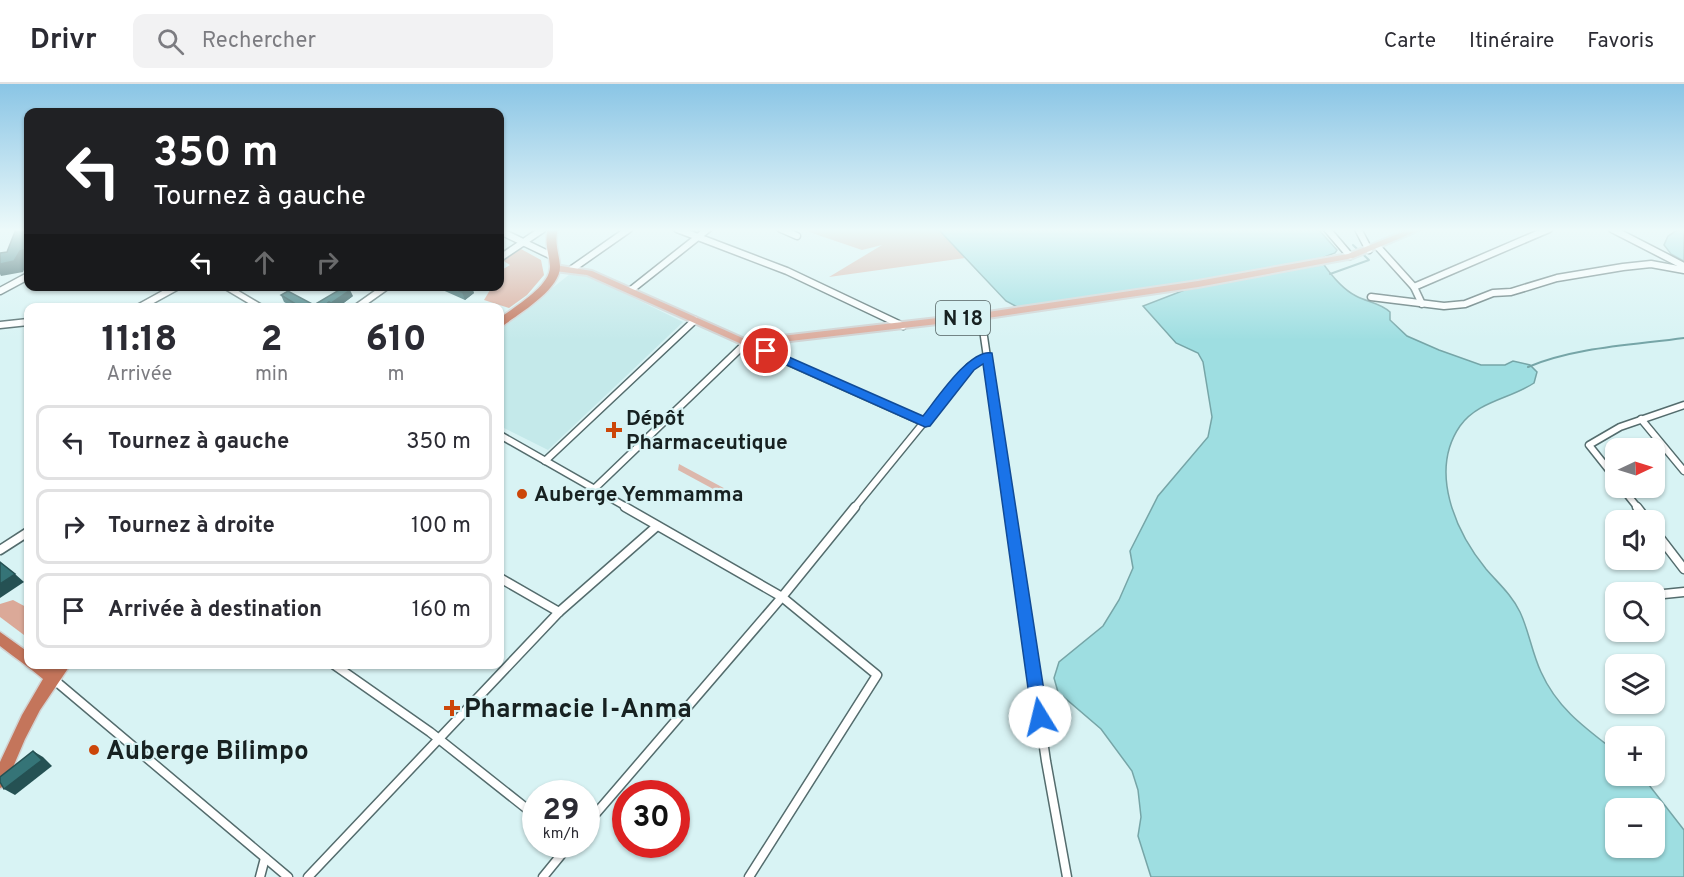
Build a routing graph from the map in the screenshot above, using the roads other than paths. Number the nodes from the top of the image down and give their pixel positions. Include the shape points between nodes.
1 (575, 266) edge
2 (661, 266) edge
3 (774, 266) edge
4 (1289, 266) edge
5 (1385, 266) edge
6 (1461, 266) edge
7 (1632, 266) edge
8 (1668, 266) edge
9 (555, 268) joint
10 (572, 268) junction
11 (1684, 268) edge
12 (24, 278) edge
13 (1414, 286) junction
14 (631, 290) junction
15 (0, 291) edge
16 (169, 291) edge
17 (232, 291) edge
18 (380, 291) edge
19 (1371, 297) dead end
20 (147, 303) edge
21 (255, 303) edge
22 (363, 303) edge
23 (1422, 304) junction
24 (981, 316) junction
25 (504, 320) edge
26 (694, 320) junction
27 (24, 322) edge
28 (0, 325) edge
29 (903, 326) junction
30 (746, 343) junction
31 (988, 356) junction
32 (1684, 405) edge
33 (1641, 419) junction
34 (925, 423) junction
35 (504, 437) edge
36 (545, 461) junction
37 (1605, 465) edge
38 (1684, 471) edge
39 (594, 489) junction
40 (1630, 498) edge
41 (1639, 510) edge
42 (657, 526) junction
43 (24, 535) edge
44 (1665, 544) edge
45 (0, 550) edge
46 (1684, 568) edge
47 (504, 580) edge
48 (1684, 592) edge
49 (1665, 594) edge
50 (782, 597) junction
51 (559, 612) junction
52 (0, 638) edge
53 (24, 657) edge
54 (41, 669) edge
55 (60, 669) edge
56 (340, 669) edge
57 (52, 678) junction
58 (439, 739) junction
59 (0, 781) edge
60 (522, 805) edge
61 (600, 809) edge
62 (265, 858) junction
63 (559, 858) edge
64 (260, 877) edge
65 (288, 877) edge
66 (308, 877) edge
67 (543, 877) edge
68 (749, 877) edge
69 (1067, 877) edge

1 - 10 street
2 - 14 street
3 - 29 street
4 - 24 main road, N 18 via 1198,284
5 - 13 street
6 - 13 street
7 - 23 street via 1557,278 1465,304
8 - 11 street
9 - 10 main road
9 - 25 highway via 544,289
10 - 14 main road
12 - 15 street
13 - 23 street
14 - 26 main road
16 - 20 street
17 - 21 main road
18 - 22 street
19 - 23 street
24 - 29 main road, N 18
24 - 31 street
26 - 30 main road
26 - 36 street
27 - 28 street
29 - 30 main road, N 18
30 - 34 street
30 - 39 street
31 - 34 street via 969,367
31 - 69 street via 1046,761
32 - 33 street
33 - 37 street via 1590,445
33 - 38 street
34 - 50 street
35 - 36 street
36 - 39 street
39 - 42 street
40 - 41 street
42 - 50 street
42 - 51 street
43 - 45 street
44 - 46 street
47 - 51 street
48 - 49 street
50 - 61 street
50 - 68 street via 877,675
51 - 58 street
52 - 53 highway
54 - 57 highway
55 - 57 highway
56 - 58 street
57 - 59 highway via 28,714
57 - 62 street
58 - 60 street
58 - 66 street
62 - 64 street
62 - 65 street
63 - 67 street

